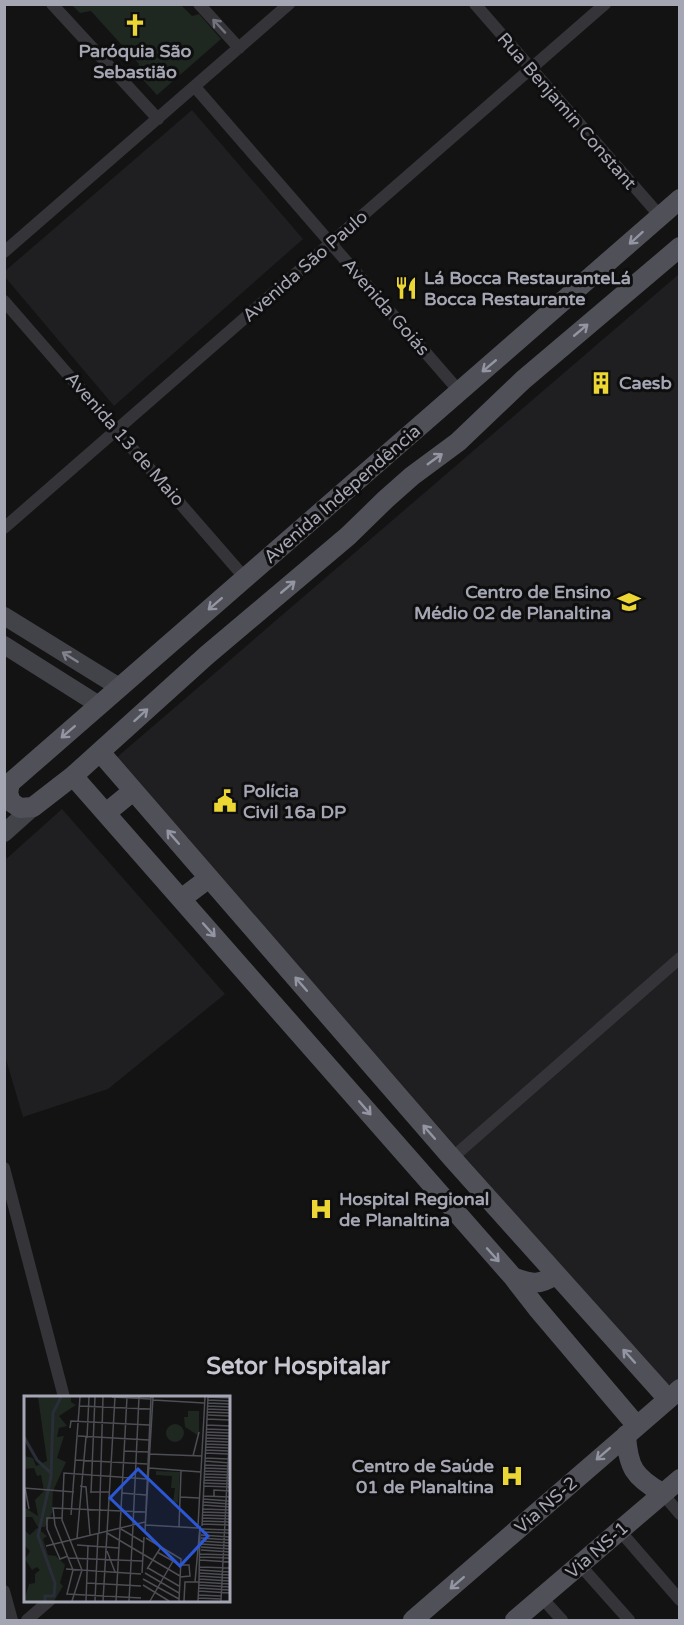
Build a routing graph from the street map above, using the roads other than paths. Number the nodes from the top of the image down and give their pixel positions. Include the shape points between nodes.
1 (52, 4) edge
2 (199, 4) edge
3 (289, 4) edge
4 (475, 4) edge
5 (605, 4) edge
6 (239, 48) junction
7 (531, 69) junction
8 (195, 87) junction
9 (158, 119) junction
10 (680, 199) edge
11 (660, 216) junction
12 (331, 243) junction
13 (680, 247) edge
14 (4, 252) edge
15 (4, 301) edge
16 (459, 391) junction
17 (116, 429) junction
18 (397, 447) junction
19 (362, 476) junction
20 (412, 476) junction
21 (386, 499) junction
22 (4, 528) edge
23 (245, 578) junction
24 (4, 616) edge
25 (29, 631) junction
26 (184, 631) junction
27 (9, 648) edge
28 (207, 656) junction
29 (151, 662) junction
30 (119, 687) junction
31 (172, 687) junction
32 (99, 705) junction
33 (100, 752) junction
34 (73, 776) junction
35 (7, 786) edge
36 (133, 791) junction
37 (33, 807) junction
38 (106, 813) junction
39 (4, 833) edge
40 (209, 878) junction
41 (181, 899) junction
42 (253, 929) junction
43 (267, 945) junction
44 (680, 958) edge
45 (236, 959) junction
46 (359, 1050) junction
47 (340, 1079) junction
48 (452, 1158) junction
49 (5, 1170) edge
50 (556, 1274) junction
51 (513, 1277) junction
52 (674, 1394) edge
53 (64, 1396) edge
54 (631, 1430) junction
55 (680, 1479) edge
56 (662, 1493) junction
57 (680, 1514) edge
58 (620, 1531) junction
59 (580, 1564) junction
60 (4, 1591) edge
61 (542, 1598) junction
62 (680, 1600) edge
63 (48, 1601) edge
64 (12, 1620) edge
65 (27, 1620) edge
66 (413, 1620) edge
67 (515, 1620) edge
68 (562, 1620) edge
69 (629, 1620) edge

1 - 9 street
6 -> 2 street
3 - 6 street
4 - 7 street, Rua Benjamin Constant
5 - 7 street, Avenida São Paulo
6 - 8 street
7 - 11 street, Rua Benjamin Constant
7 - 12 street, Avenida São Paulo
8 - 9 street
8 - 12 street, Avenida Goiás
9 - 14 street
10 - 11 main road, Avenida Independência
11 -> 16 main road, Avenida Independência
12 - 16 street, Avenida Goiás
12 - 17 street, Avenida São Paulo
20 -> 13 main road, Avenida Independência via 458,442 523,380
15 - 17 street, Avenida 13 de Maio
16 - 18 main road, Avenida Independência
17 - 22 street, Avenida São Paulo
17 - 23 street, Avenida 13 de Maio
18 - 19 main road, Avenida Independência
18 - 20 main road via 402,464
19 - 21 main road via 381,481
19 - 23 main road, Avenida Independência
20 - 21 main road, Avenida Independência
28 -> 21 main road, Avenida Independência
23 -> 26 main road, Avenida Independência
24 - 25 street
25 - 27 street
30 -> 25 street
26 - 28 main road via 188,648
26 - 29 main road, Avenida Independência
27 - 32 street
28 - 31 main road, Avenida Independência
29 - 30 main road, Avenida Independência
29 - 31 main road via 171,666
30 - 32 main road, Avenida Independência
33 -> 31 main road, Avenida Independência
32 -> 35 main road, Avenida Independência
33 - 34 main road, Avenida Independência
33 - 36 main road
34 - 37 main road, Avenida Independência
34 - 38 main road
35 - 37 main road via 11,802 20,808
36 - 38 main road
40 -> 36 main road
37 - 39 street, Avenida Independência
38 - 41 main road
40 - 41 main road
40 - 42 main road
41 -> 45 main road
42 - 43 main road
42 - 45 main road
43 - 45 main road
46 -> 43 main road
44 - 48 street
45 - 47 main road
46 - 47 main road
48 -> 46 main road
47 -> 51 main road
48 - 50 main road
49 - 53 street
50 - 51 main road via 530,1284
52 -> 50 main road
51 - 54 main road
52 - 54 main road, Via NS-2
54 - 56 main road via 628,1458 634,1471
54 -> 66 main road, Via NS-2
55 - 56 main road, Via NS-1
56 - 57 street
56 - 58 main road, Via NS-1
58 - 59 main road, Via NS-1
58 - 62 street
59 - 61 main road, Via NS-1
59 - 69 street
60 - 64 street
61 - 67 main road, Via NS-1
61 - 68 street
63 - 65 street

